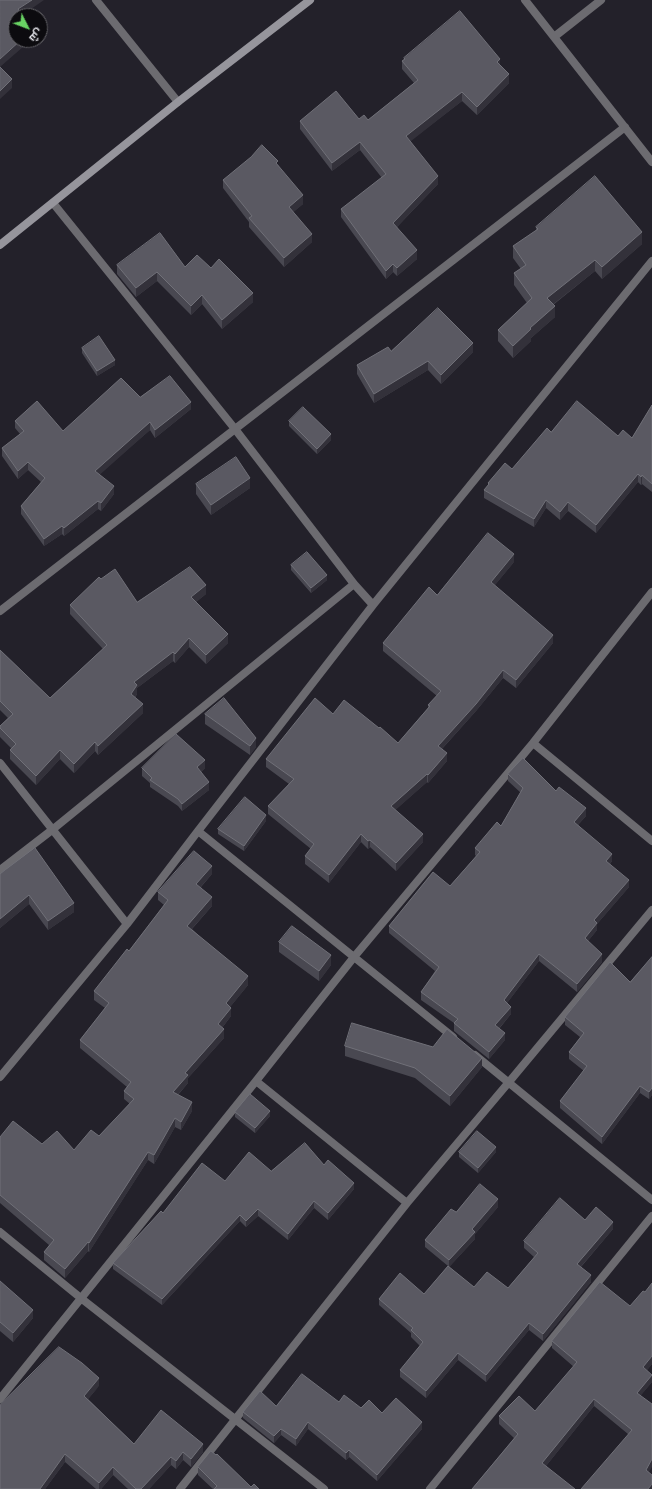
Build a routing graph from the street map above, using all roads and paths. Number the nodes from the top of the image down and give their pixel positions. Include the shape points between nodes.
1 (96, 0) edge
2 (310, 0) edge
3 (525, 0) edge
4 (601, 0) edge
5 (554, 37) junction
6 (178, 102) junction
7 (625, 127) junction
8 (652, 162) edge
9 (53, 203) junction
10 (0, 245) edge
11 (652, 261) edge
12 (235, 429) junction
13 (354, 584) junction
14 (652, 592) edge
15 (373, 605) junction
16 (0, 611) edge
17 (533, 743) junction
18 (0, 763) edge
19 (52, 830) junction
20 (198, 830) junction
21 (652, 841) edge
22 (0, 870) edge
23 (652, 910) edge
24 (127, 924) junction
25 (354, 957) junction
26 (0, 1077) edge
27 (256, 1082) junction
28 (509, 1082) junction
29 (652, 1200) edge
30 (406, 1203) junction
31 (652, 1216) edge
32 (0, 1232) edge
33 (82, 1299) junction
34 (0, 1399) edge
35 (236, 1420) junction
36 (180, 1489) edge
37 (324, 1489) edge
38 (430, 1489) edge

1 - 6 street
2 - 6 main road
3 - 5 street
4 - 5 street
5 - 7 street
6 - 9 main road
7 - 8 street
7 - 12 street
9 - 10 main road
9 - 12 street
11 - 15 street
12 - 13 street
12 - 16 street
13 - 15 street
13 - 19 street
14 - 17 street
15 - 20 street
17 - 21 street
17 - 25 street
18 - 19 street
19 - 22 street
19 - 24 street
20 - 24 street
20 - 25 street
23 - 28 street
24 - 26 street
25 - 27 street
25 - 28 street
27 - 30 street
27 - 33 street
28 - 29 street
28 - 30 street
30 - 35 street
31 - 38 street
32 - 33 street
33 - 34 street
33 - 35 street
35 - 36 street
35 - 37 street

